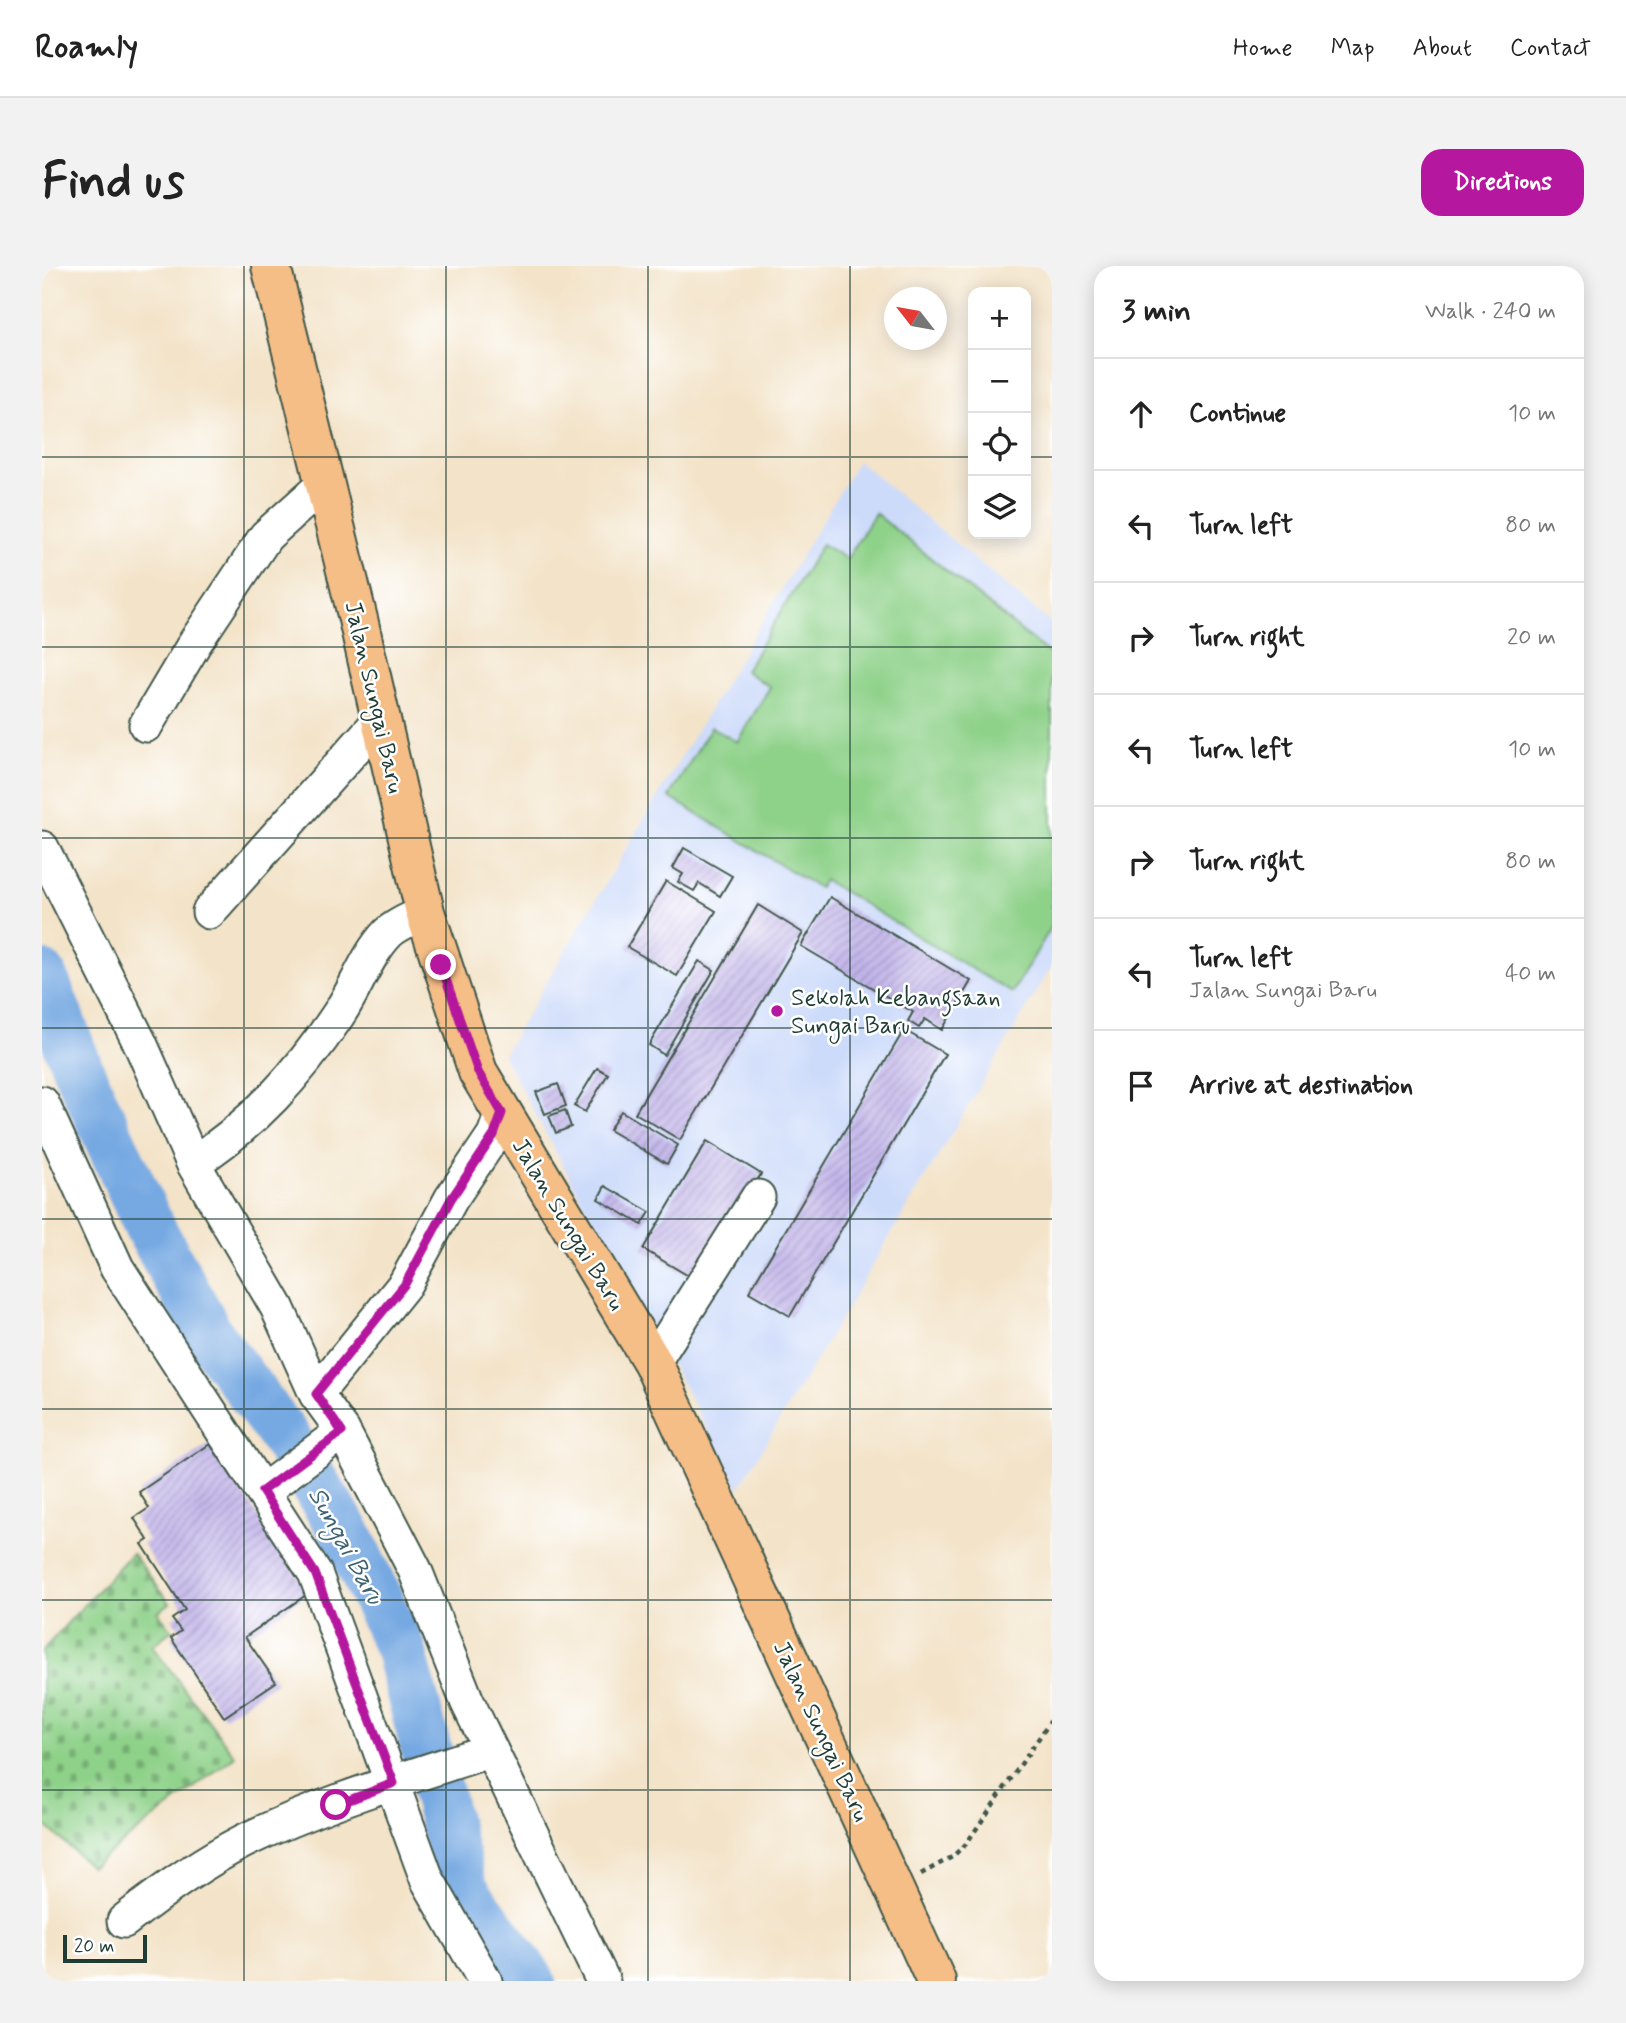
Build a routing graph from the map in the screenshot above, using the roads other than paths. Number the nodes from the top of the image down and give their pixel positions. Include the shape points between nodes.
1 (271, 266) edge
2 (324, 484) junction
3 (381, 719) junction
4 (146, 725) dead end
5 (42, 848) edge
6 (209, 912) dead end
7 (425, 912) junction
8 (42, 1103) edge
9 (502, 1113) junction
10 (193, 1163) junction
11 (758, 1197) dead end
12 (653, 1363) junction
13 (316, 1394) junction
14 (332, 1439) junction
15 (273, 1484) junction
16 (491, 1750) junction
17 (405, 1779) junction
18 (124, 1921) dead end
19 (485, 1981) edge
20 (603, 1981) edge
21 (936, 1981) edge

1 - 2 main road, Jalan Sungai Baru
2 - 3 main road, Jalan Sungai Baru
2 - 4 street via 265,536
3 - 6 street
3 - 7 main road, Jalan Sungai Baru
5 - 10 street via 140,1043
7 - 9 main road, Jalan Sungai Baru via 478,1072
7 - 10 street via 389,932 340,1013 298,1072 265,1108 231,1139
8 - 15 street via 117,1268
9 - 12 main road, Jalan Sungai Baru
9 - 13 street via 494,1135 451,1199 405,1284
10 - 13 street via 277,1307
11 - 12 street
12 - 21 main road, Jalan Sungai Baru
13 - 14 street
14 - 15 street
14 - 16 street via 415,1570
15 - 17 street
16 - 17 street
16 - 20 street
17 - 18 street via 245,1840 172,1884
17 - 19 street via 427,1879

